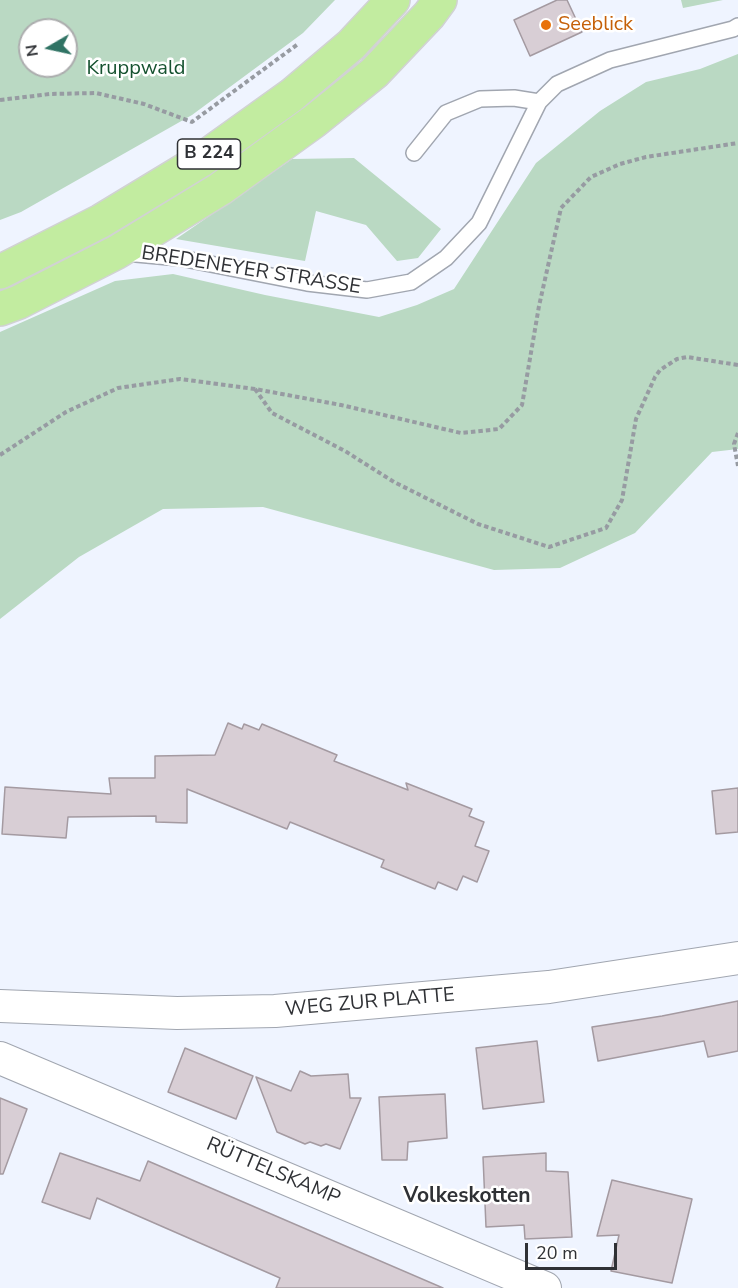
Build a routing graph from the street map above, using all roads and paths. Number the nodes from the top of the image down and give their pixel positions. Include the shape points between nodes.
1 (393, 0) edge
2 (440, 0) edge
3 (738, 26) edge
4 (305, 39) dead end
5 (0, 100) edge
6 (539, 102) junction
7 (738, 143) edge
8 (414, 153) dead end
9 (117, 252) junction
10 (0, 272) edge
11 (0, 309) edge
12 (738, 365) edge
13 (255, 389) junction
14 (738, 433) edge
15 (0, 455) edge
16 (738, 466) edge
17 (738, 958) edge
18 (0, 1006) edge
19 (0, 1058) edge
20 (545, 1288) edge

1 - 10 main road, B 224 via 351,45 292,95 200,161 101,221
2 - 9 main road, BREDENEYER STRASSE / B 224 via 374,73 313,122 220,189
3 - 6 lane, BREDENEYER STRASSE via 610,60 557,84
4 - 5 path via 192,123 144,104 96,93
6 - 8 lane via 480,99 446,113
6 - 9 lane, BREDENEYER STRASSE via 479,223 446,258 411,282 367,290 307,284 180,258
7 - 13 path via 620,164 591,177 561,208 522,405 499,429 461,433
9 - 11 main road, BREDENEYER STRASSE / B 224
12 - 13 path via 687,357 660,370 636,419 622,500 606,528 549,547 478,524 394,482 272,413
13 - 15 path via 180,379 118,388 66,412
14 - 16 path via 734,444
17 - 18 street, WEG ZUR PLATTE via 549,987 275,1011 177,1013
19 - 20 street, RÜTTELSKAMP

